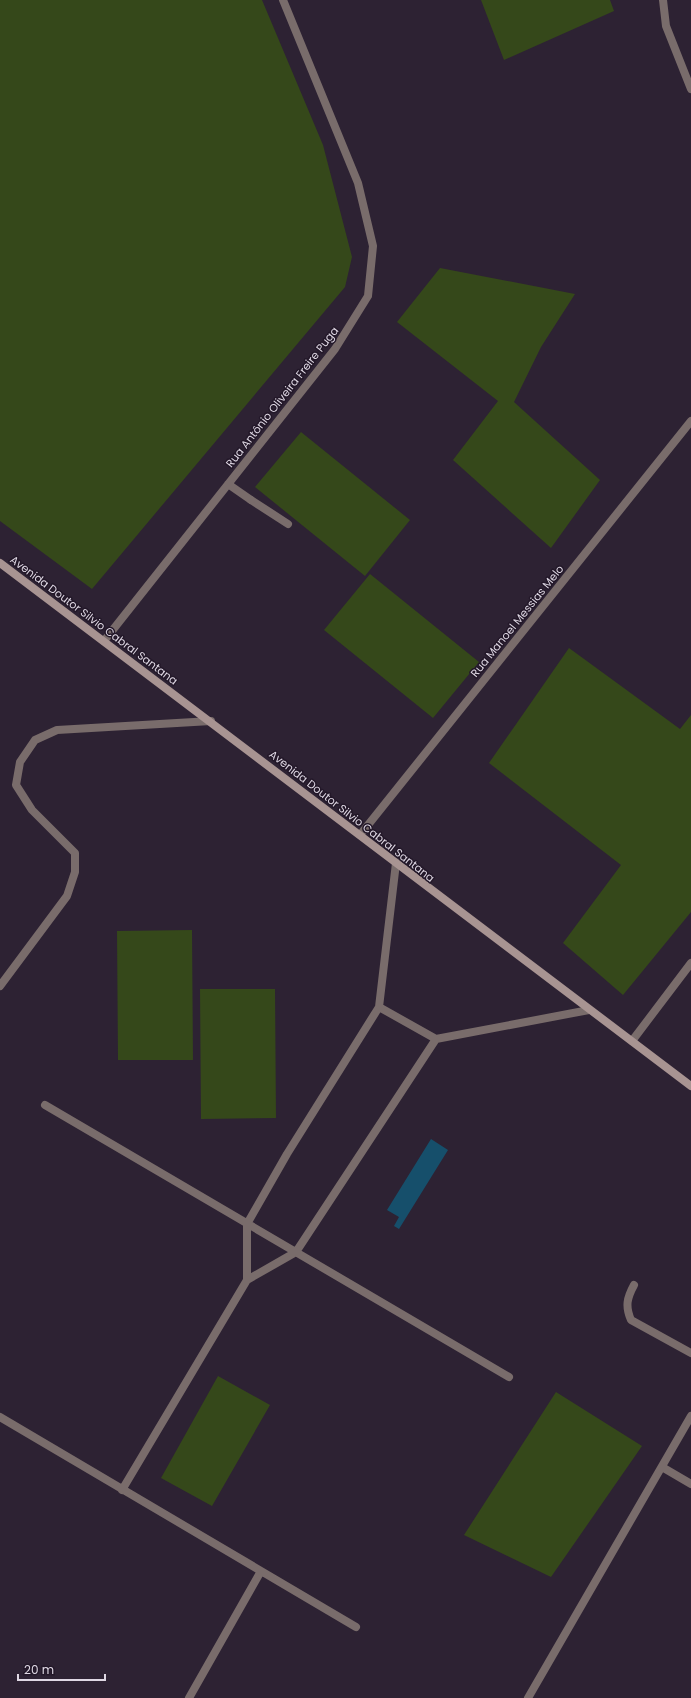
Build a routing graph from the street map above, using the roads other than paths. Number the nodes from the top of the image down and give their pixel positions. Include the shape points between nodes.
1 (283, 0) edge
2 (663, 0) edge
3 (691, 88) edge
4 (691, 421) edge
5 (228, 484) junction
6 (288, 524) dead end
7 (0, 564) edge
8 (104, 641) junction
9 (210, 721) junction
10 (360, 835) junction
11 (396, 864) junction
12 (691, 963) edge
13 (0, 986) edge
14 (379, 1006) junction
15 (589, 1010) junction
16 (436, 1039) junction
17 (632, 1041) junction
18 (691, 1086) edge
19 (45, 1106) dead end
20 (247, 1224) junction
21 (296, 1252) junction
22 (247, 1280) junction
23 (634, 1285) dead end
24 (691, 1353) edge
25 (509, 1377) dead end
26 (691, 1416) edge
27 (0, 1417) edge
28 (662, 1466) junction
29 (691, 1484) edge
30 (122, 1490) junction
31 (261, 1571) junction
32 (356, 1627) dead end
33 (189, 1698) edge
34 (528, 1698) edge

1 - 5 street, Rua Antônio Oliveira Freire Puga via 358,183 373,246 368,296 335,349
2 - 3 street via 666,26
4 - 10 street, Rua Manoel Messias Melo
5 - 6 street
5 - 8 street, Rua Antônio Oliveira Freire Puga
7 - 8 street, Avenida Doutor Silvio Cabral Santana
8 - 9 street, Avenida Doutor Silvio Cabral Santana
9 - 10 street, Avenida Doutor Silvio Cabral Santana
9 - 13 street via 57,730 36,740 20,762 16,785 32,810 75,853 75,872 67,896
10 - 11 street, Avenida Doutor Silvio Cabral Santana
11 - 14 street
11 - 15 street, Avenida Doutor Silvio Cabral Santana
12 - 17 street
14 - 16 street
14 - 20 street via 287,1154
15 - 16 street
15 - 17 street, Avenida Doutor Silvio Cabral Santana
16 - 21 street
17 - 18 street, Avenida Doutor Silvio Cabral Santana
19 - 20 street
20 - 21 street
20 - 22 street
21 - 22 street
21 - 25 street
22 - 30 street
23 - 24 street via 627,1298 627,1311 631,1320
26 - 28 street
27 - 30 street
28 - 29 street
28 - 34 street
30 - 31 street
31 - 32 street
31 - 33 street

